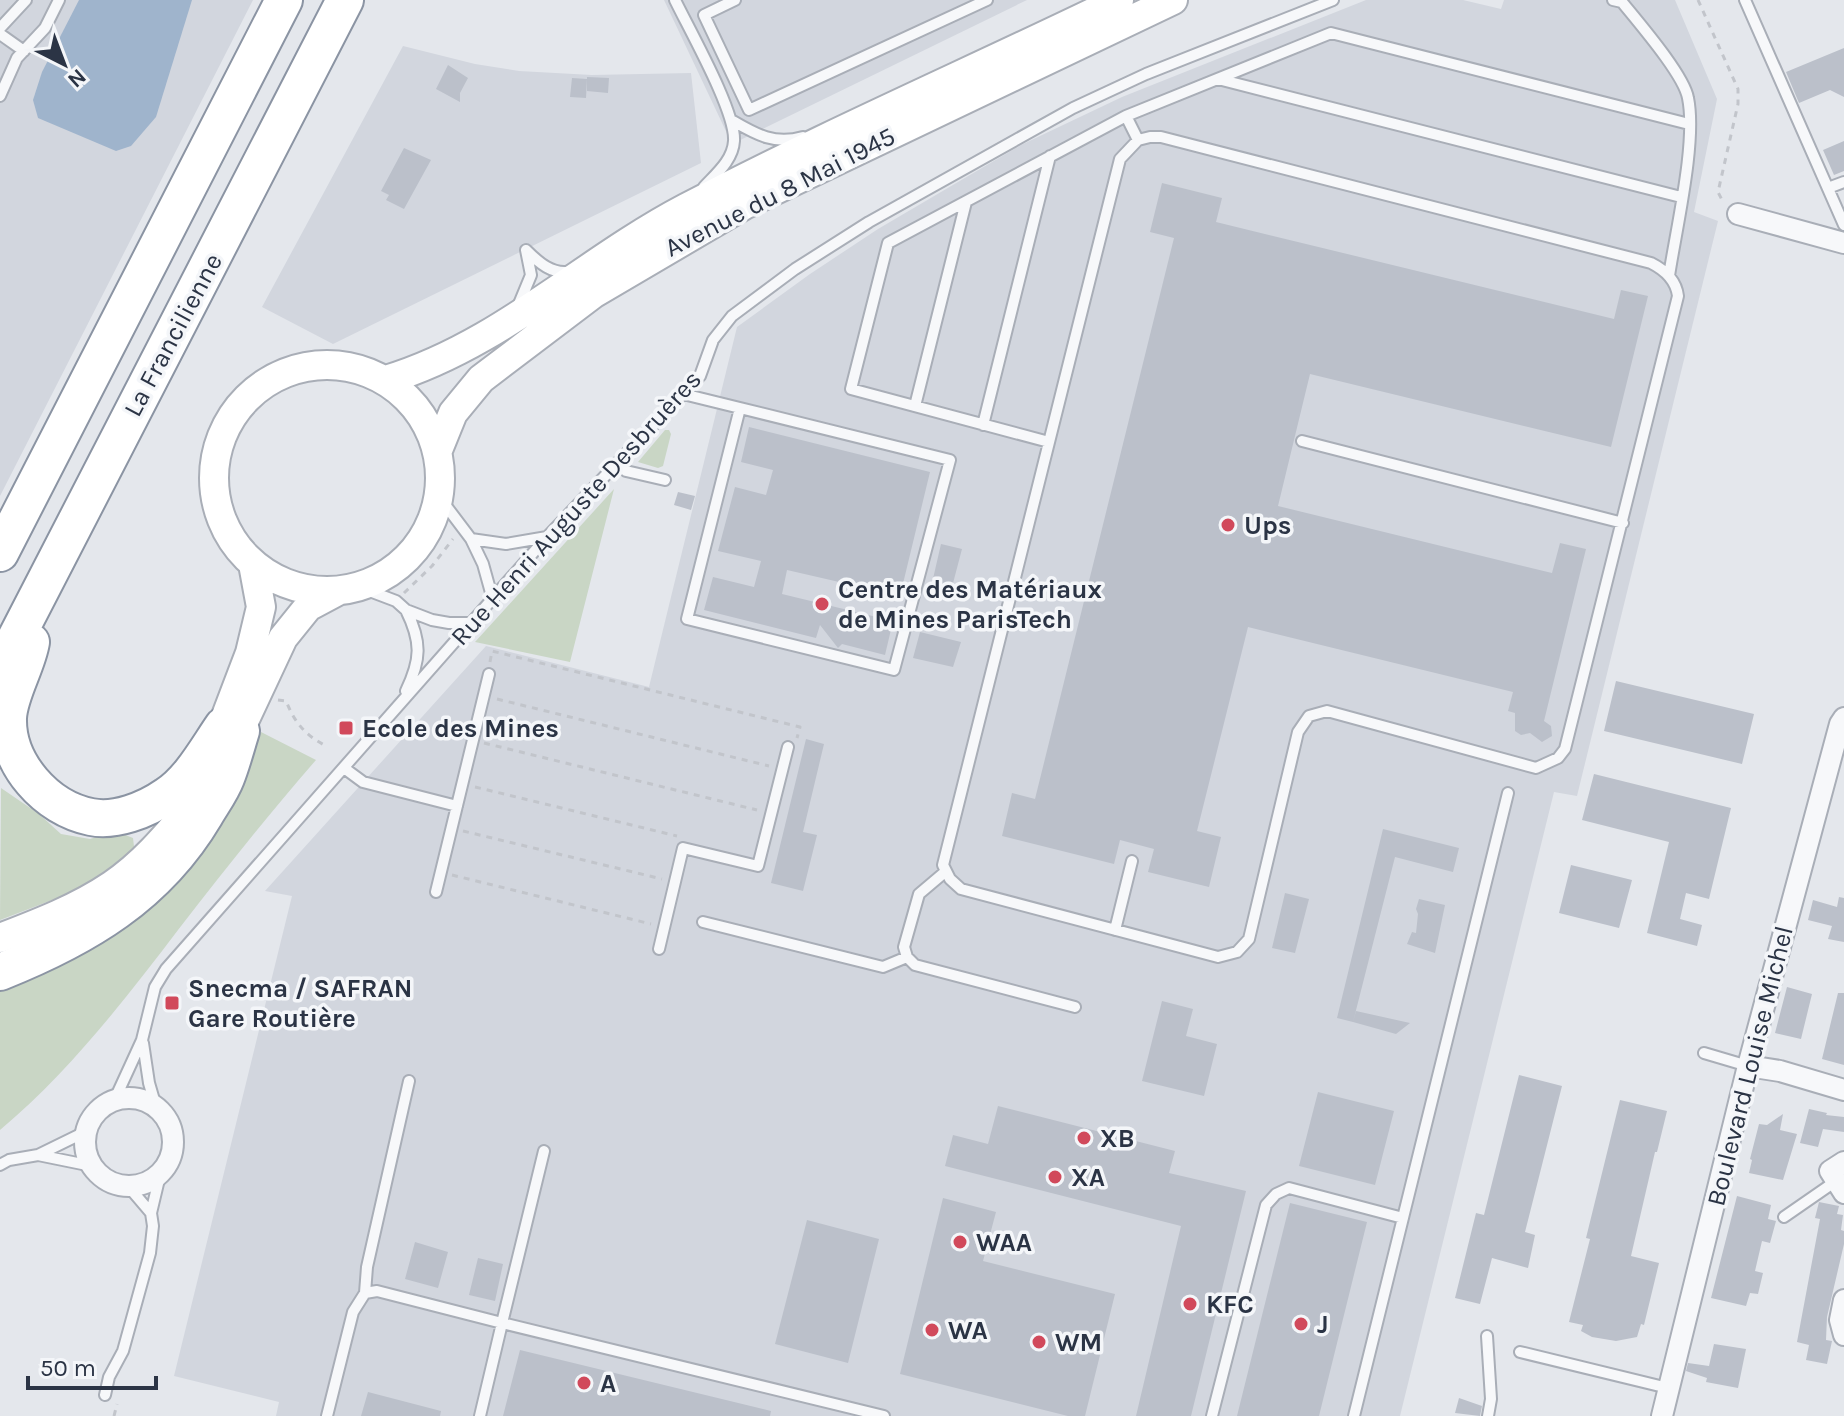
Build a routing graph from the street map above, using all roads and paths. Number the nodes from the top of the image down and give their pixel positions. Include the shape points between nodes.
1 (26, 0) edge
2 (59, 0) edge
3 (284, 0) edge
4 (345, 0) edge
5 (675, 0) edge
6 (735, 0) edge
7 (987, 0) edge
8 (1119, 0) edge
9 (1173, 0) edge
10 (1333, 0) edge
11 (1613, 0) edge
12 (1698, 0) edge
13 (1745, 0) edge
14 (0, 31) edge
15 (24, 51) junction
16 (1218, 79) junction
17 (0, 96) edge
18 (1126, 116) junction
19 (733, 121) junction
20 (863, 121) junction
21 (1689, 124) junction
22 (1138, 140) junction
23 (1050, 156) junction
24 (1844, 182) edge
25 (1828, 188) junction
26 (1681, 197) junction
27 (966, 202) junction
28 (685, 209) junction
29 (1738, 214) joint
30 (1844, 225) edge
31 (1844, 243) edge
32 (593, 265) junction
33 (1669, 276) junction
34 (475, 344) junction
35 (386, 380) junction
36 (683, 394) junction
37 (915, 406) junction
38 (740, 408) junction
39 (983, 425) junction
40 (1302, 441) dead end
41 (1049, 442) junction
42 (438, 450) junction
43 (617, 463) junction
44 (665, 480) dead end
45 (440, 498) junction
46 (1623, 523) junction
47 (462, 526) junction
48 (547, 537) junction
49 (471, 539) junction
50 (0, 553) edge
51 (253, 564) junction
52 (348, 589) junction
53 (493, 600) junction
54 (396, 601) junction
55 (34, 602) junction
56 (406, 610) junction
57 (473, 623) junction
58 (0, 669) edge
59 (489, 674) joint
60 (484, 696) junction
61 (267, 703) dead end
62 (401, 703) junction
63 (1844, 718) edge
64 (232, 728) junction
65 (473, 740) junction
66 (800, 740) dead end
67 (326, 746) dead end
68 (788, 747) dead end
69 (344, 768) junction
70 (782, 770) junction
71 (462, 784) junction
72 (1508, 793) dead end
73 (457, 806) junction
74 (772, 813) junction
75 (451, 828) junction
76 (694, 850) junction
77 (1132, 861) dead end
78 (441, 872) junction
79 (945, 872) junction
80 (675, 882) junction
81 (436, 892) dead end
82 (703, 922) dead end
83 (0, 924) edge
84 (664, 927) junction
85 (1115, 930) junction
86 (0, 938) edge
87 (659, 949) dead end
88 (907, 957) junction
89 (0, 972) edge
90 (1075, 1007) dead end
91 (142, 1040) junction
92 (1704, 1053) dead end
93 (1748, 1066) junction
94 (409, 1081) dead end
95 (1844, 1090) edge
96 (114, 1101) junction
97 (156, 1107) junction
98 (87, 1131) junction
99 (544, 1151) dead end
100 (38, 1155) junction
101 (0, 1165) edge
102 (92, 1166) junction
103 (161, 1171) junction
104 (1841, 1179) edge
105 (128, 1186) junction
106 (151, 1213) junction
107 (1784, 1217) dead end
108 (1403, 1218) junction
109 (365, 1293) junction
110 (1844, 1300) edge
111 (502, 1323) junction
112 (1844, 1335) edge
113 (1487, 1336) dead end
114 (1520, 1352) dead end
115 (1668, 1388) junction
116 (105, 1395) dead end
117 (118, 1398) dead end
118 (114, 1416) edge
119 (327, 1416) edge
120 (480, 1416) edge
121 (884, 1416) edge
122 (1212, 1416) edge
123 (1354, 1416) edge
124 (1488, 1416) edge
125 (1662, 1416) edge

1 - 14 lane
2 - 15 lane via 45,28
3 - 50 highway, La Francilienne
4 - 55 highway, La Francilienne
5 - 19 lane
6 - 7 lane via 704,15 749,110
8 - 20 main road, Avenue du 8 Mai 1945
9 - 42 main road, Avenue du 8 Mai 1945 via 746,204 627,273 481,379 453,413
10 - 36 lane, Rue Henri Auguste Desbruères via 1073,108 869,222 732,316 713,340 700,376
11 - 21 lane via 1622,2 1659,48 1688,96
12 - 29 path via 1738,89 1718,192
13 - 25 lane
14 - 15 lane
15 - 17 lane
16 - 18 lane
16 - 21 lane via 1331,33
16 - 26 lane
18 - 22 lane
18 - 23 lane
19 - 20 lane via 761,138 793,140
19 - 28 lane via 734,145 723,168
20 - 28 main road, Avenue du 8 Mai 1945
21 - 26 lane
22 - 33 lane via 1161,137 1513,227 1651,263
22 - 41 lane via 1120,159
23 - 27 lane
23 - 39 lane
24 - 25 lane
25 - 30 lane
26 - 33 lane
27 - 37 lane
27 - 37 lane via 888,243 851,389
28 - 32 main road, Avenue du 8 Mai 1945
29 - 31 street
32 - 34 main road, Avenue du 8 Mai 1945
32 - 34 lane via 566,273 544,267 526,250 531,275 522,301
33 - 46 lane via 1678,296
34 - 35 main road, Avenue du 8 Mai 1945 via 425,369
35 - 42 main road, Avenue du 8 Mai 1945 via 410,399
35 - 51 main road, Avenue du 8 Mai 1945 via 358,368 297,368 269,380 245,399 227,424 216,453 214,483 219,514 232,541
36 - 38 lane
36 - 43 lane, Rue Henri Auguste Desbruères
37 - 39 lane
38 - 38 lane via 687,619 894,670 950,460
39 - 41 lane
40 - 46 lane
41 - 79 lane
42 - 45 main road, Avenue du 8 Mai 1945
43 - 44 lane via 626,471
43 - 48 lane, Rue Henri Auguste Desbruères
45 - 47 lane
45 - 52 main road, Avenue du 8 Mai 1945 via 430,528 412,554 388,574
46 - 85 lane via 1570,739 1558,758 1536,768 1317,712 1298,732 1244,947 1218,957
47 - 49 lane
47 - 54 path
48 - 49 lane via 506,544
48 - 53 lane, Rue Henri Auguste Desbruères
49 - 53 lane
51 - 52 main road, Avenue du 8 Mai 1945 via 279,581 308,590
51 - 64 main road, Avenue du 8 Mai 1945 via 261,607
52 - 54 lane
52 - 64 main road, Avenue du 8 Mai 1945 via 308,607 283,638
53 - 57 lane, Rue Henri Auguste Desbruères
54 - 56 lane
55 - 58 highway, La Francilienne
55 - 64 highway via 30,646 8,716 12,751 33,783 60,807 93,818 131,814 168,795
56 - 57 lane via 449,623
56 - 62 lane via 419,657
57 - 62 lane, Rue Henri Auguste Desbruères
59 - 60 lane
59 - 66 path via 492,651 800,727
60 - 65 lane
60 - 70 path
61 - 67 path via 286,701 299,728
62 - 69 lane, Rue Henri Auguste Desbruères
63 - 93 street, Boulevard Louise Michel
64 - 83 main road, Avenue du 8 Mai 1945 via 150,840 99,880
64 - 86 main road, Avenue du 8 Mai 1945 via 208,788 164,839 114,884 65,912
64 - 89 highway via 225,781 193,835 147,889 95,927
65 - 71 lane
65 - 74 path
68 - 70 lane
69 - 73 lane via 363,782
69 - 91 lane, Rue Henri Auguste Desbruères via 166,969 155,987
70 - 74 lane
71 - 73 lane
71 - 76 path via 696,841
72 - 108 lane
73 - 75 lane
74 - 76 lane via 758,866
75 - 78 lane
75 - 80 path
76 - 80 lane via 683,848
77 - 85 lane
78 - 81 lane
78 - 84 path
79 - 85 lane via 961,889
79 - 88 lane via 919,894 904,947
80 - 84 lane
82 - 88 lane via 883,967
84 - 87 lane
88 - 90 lane via 915,965
91 - 96 lane, Rue Henri Auguste Desbruères
91 - 97 lane, Rue Henri Auguste Desbruères
92 - 93 lane
93 - 95 street
93 - 115 street, Boulevard Louise Michel
94 - 109 lane
96 - 97 street via 136,1098
96 - 98 street, Rue Henri Auguste Desbruères via 96,1113
97 - 103 street, Rue Henri Auguste Desbruères via 170,1125 173,1140
98 - 100 lane, Rue Henri Auguste Desbruères
98 - 102 street via 86,1153
99 - 111 lane
100 - 101 lane, Rue Henri Auguste Desbruères
100 - 102 lane, Rue Henri Auguste Desbruères
102 - 105 street, Rue Henri Auguste Desbruères via 114,1183
103 - 105 street
103 - 106 lane
104 - 107 lane
105 - 106 lane
106 - 116 lane via 150,1253
108 - 122 lane via 1289,1188 1276,1194 1266,1205
108 - 123 lane
109 - 111 lane via 377,1291
109 - 119 lane via 353,1312
110 - 112 street
111 - 120 lane
111 - 121 lane
113 - 124 lane
114 - 115 lane
115 - 125 street, Boulevard Louise Michel
117 - 118 path

